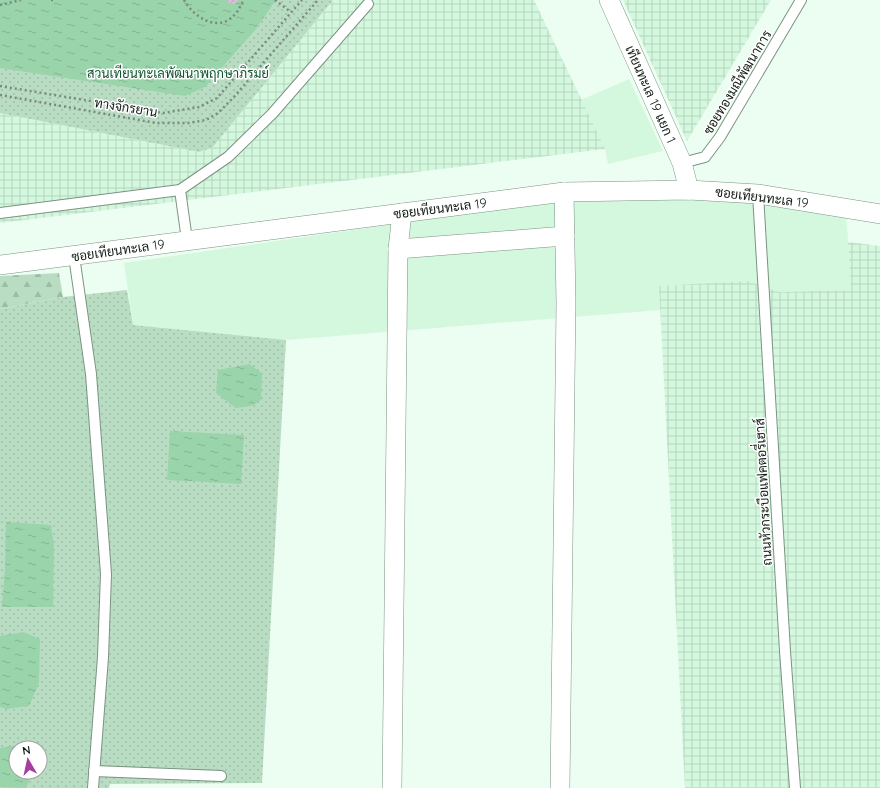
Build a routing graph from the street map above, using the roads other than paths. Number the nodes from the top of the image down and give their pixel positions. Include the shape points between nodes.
1 (609, 0) edge
2 (801, 0) edge
3 (368, 4) dead end
4 (682, 163) junction
5 (180, 190) junction
6 (689, 190) junction
7 (564, 192) junction
8 (758, 194) junction
9 (0, 213) edge
10 (402, 213) junction
11 (880, 214) edge
12 (565, 236) junction
13 (187, 240) junction
14 (398, 249) junction
15 (74, 256) junction
16 (0, 265) edge
17 (94, 771) junction
18 (221, 776) dead end
19 (93, 788) edge
20 (392, 788) edge
21 (560, 788) edge
22 (795, 788) edge

1 - 4 street, เทียนทะเล 19 แยก 1
2 - 4 lane, ซอยทองมณีพัฒนาการ via 720,137 705,157
3 - 5 lane via 272,114 228,157
4 - 6 street, เทียนทะเล 19 แยก 1
5 - 9 lane
5 - 13 lane
6 - 7 street, ซอยเทียนทะเล 19
6 - 8 street, ซอยเทียนทะเล 19
7 - 10 street, ซอยเทียนทะเล 19
7 - 12 street
8 - 11 street, ซอยเทียนทะเล 19
8 - 22 lane, ถนนหัวกระบือแฟคตอรี่เฮาส์
10 - 13 street, ซอยเทียนทะเล 19
10 - 14 street
12 - 14 street
12 - 21 street
13 - 15 street, ซอยเทียนทะเล 19
14 - 20 street
15 - 16 street, ซอยเทียนทะเล 19
15 - 17 lane via 91,374 106,574 103,657
17 - 18 lane
17 - 19 lane

